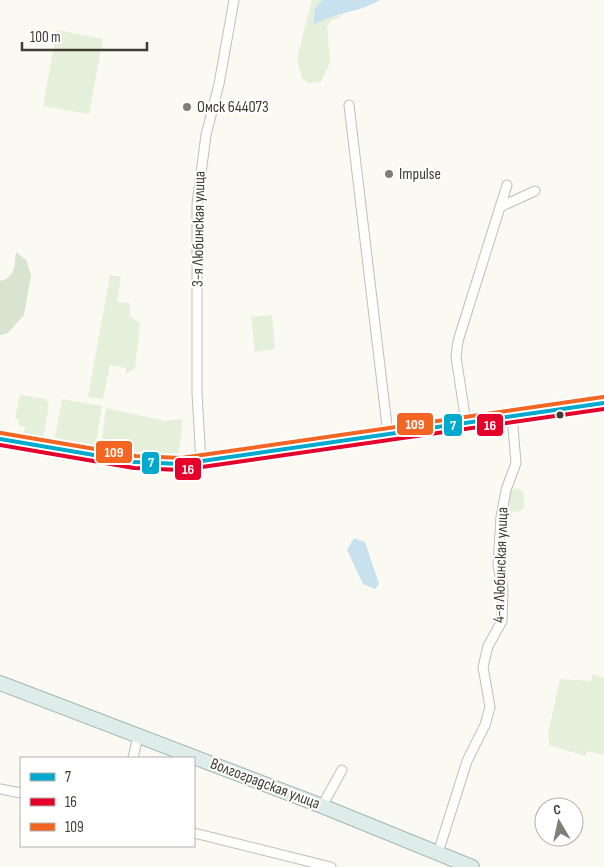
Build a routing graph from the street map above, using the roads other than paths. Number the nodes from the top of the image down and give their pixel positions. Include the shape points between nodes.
1 (234, 0) edge
2 (349, 105) dead end
3 (507, 185) dead end
4 (535, 191) dead end
5 (500, 207) junction
6 (604, 403) edge
7 (512, 415) junction
8 (466, 422) junction
9 (388, 434) junction
10 (0, 439) edge
11 (201, 462) junction
12 (0, 683) edge
13 (138, 736) junction
14 (133, 757) edge
15 (193, 757) edge
16 (195, 758) edge
17 (342, 770) dead end
18 (0, 789) edge
19 (20, 793) edge
20 (322, 806) junction
21 (195, 833) edge
22 (438, 853) junction
23 (331, 867) edge
24 (472, 867) edge

1 - 11 street, 3-я Любинская улица via 199,180 198,393
2 - 9 street
3 - 5 street
4 - 5 street
5 - 8 street via 458,341 456,358
6 - 7 main road
7 - 8 main road
7 - 22 street, 4-я Любинская улица via 516,463 501,517 498,566 502,621 488,646 483,667 490,707 467,761
8 - 9 main road
9 - 11 main road
10 - 11 main road via 135,462
12 - 13 main road, Волгоградская улица
13 - 14 street
13 - 15 main road, Волгоградская улица
16 - 20 main road, Волгоградская улица
17 - 20 street
18 - 19 street
20 - 22 main road, Волгоградская улица
21 - 23 street
22 - 24 main road, Волгоградская улица

